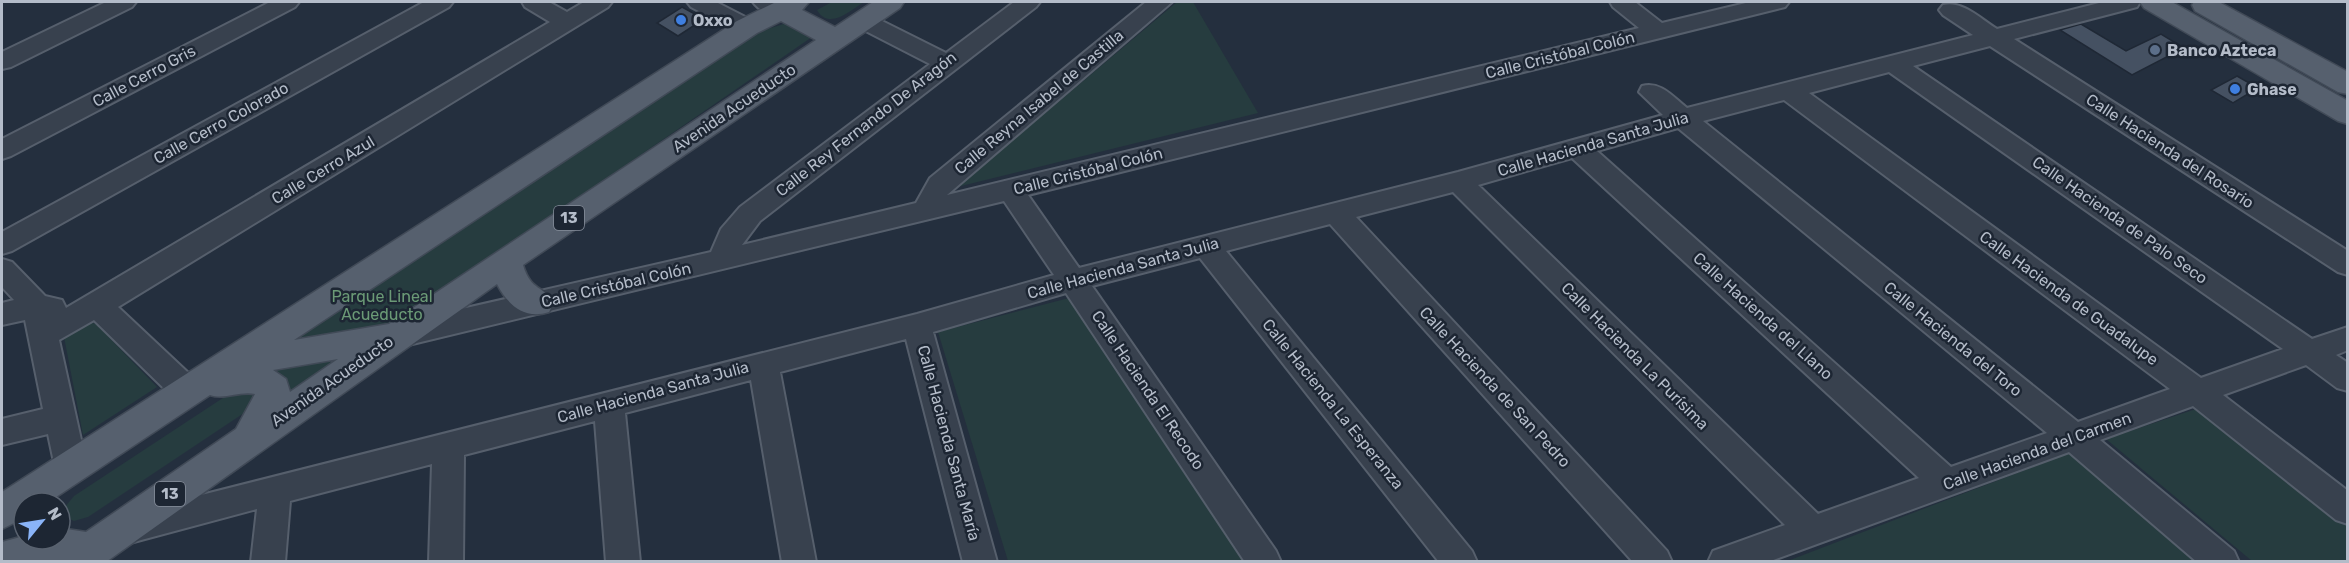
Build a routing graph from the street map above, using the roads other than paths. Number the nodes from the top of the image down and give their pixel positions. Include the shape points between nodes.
1 (124, 2) edge
2 (287, 2) edge
3 (441, 2) edge
4 (533, 2) edge
5 (600, 2) edge
6 (699, 2) edge
7 (891, 2) edge
8 (1028, 2) edge
9 (1160, 2) edge
10 (1621, 2) edge
11 (2129, 2) edge
12 (2153, 2) edge
13 (2182, 2) edge
14 (780, 4) edge
15 (1757, 4) edge
16 (2206, 6) edge
17 (1951, 10) dead end
18 (864, 21) junction
19 (567, 22) junction
20 (747, 27) junction
21 (1658, 31) junction
22 (1992, 37) junction
23 (836, 39) junction
24 (2, 61) edge
25 (945, 62) junction
26 (1892, 63) junction
27 (2348, 85) edge
28 (1788, 91) junction
29 (1651, 92) dead end
30 (2348, 114) edge
31 (1682, 118) junction
32 (1579, 149) junction
33 (2, 150) edge
34 (1458, 182) junction
35 (1011, 190) junction
36 (925, 210) junction
37 (1336, 213) junction
38 (2, 244) edge
39 (1206, 246) junction
40 (722, 260) junction
41 (505, 261) junction
42 (2348, 265) edge
43 (2, 269) edge
44 (1073, 280) junction
45 (537, 303) junction
46 (37, 306) junction
47 (92, 308) junction
48 (2, 314) edge
49 (917, 325) junction
50 (43, 335) junction
51 (398, 335) junction
52 (2348, 338) edge
53 (2309, 351) junction
54 (231, 364) junction
55 (762, 364) junction
56 (2348, 379) edge
57 (188, 392) junction
58 (2198, 393) junction
59 (609, 404) junction
60 (60, 418) junction
61 (2, 432) edge
62 (2074, 437) junction
63 (250, 438) junction
64 (448, 446) junction
65 (69, 468) junction
66 (1947, 483) junction
67 (56, 491) edge
68 (275, 491) junction
69 (2348, 510) edge
70 (2, 512) edge
71 (1812, 530) junction
72 (78, 548) edge
73 (2, 559) edge
74 (268, 561) edge
75 (446, 561) edge
76 (623, 561) edge
77 (799, 561) edge
78 (980, 561) edge
79 (1264, 561) edge
80 (1460, 561) edge
81 (1654, 561) edge
82 (1725, 561) edge
83 (2222, 561) edge

1 - 24 street
2 - 33 street, Calle Cerro Gris
3 - 38 street, Calle Cerro Colorado
4 - 19 street
5 - 19 street, Calle Cerro Azul
6 - 20 street
7 - 18 main road, Avenida Acueducto / 13
8 - 25 street, Calle Rey Fernando De Aragón
9 - 36 street, Calle Reyna Isabel de Castilla via 939,185
10 - 21 street
11 - 22 street, Calle Hacienda Santa Julia
12 - 30 main road
13 - 16 main road
14 - 20 main road
14 - 23 main road
15 - 21 street, Calle Cristóbal Colón
16 - 27 main road
17 - 22 street, Calle Hacienda del Rosario
18 - 23 main road, Avenida Acueducto / 13
18 - 25 street
19 - 47 street, Calle Cerro Azul
20 - 54 main road
21 - 35 street, Calle Cristóbal Colón
22 - 26 street, Calle Hacienda Santa Julia
22 - 42 street, Calle Hacienda del Rosario
23 - 41 main road, Avenida Acueducto / 13
25 - 40 street, Calle Rey Fernando De Aragón via 750,214 731,236
26 - 28 street, Calle Hacienda Santa Julia
26 - 53 street, Calle Hacienda de Palo Seco
28 - 31 street, Calle Hacienda Santa Julia
28 - 58 street, Calle Hacienda de Guadalupe
29 - 31 street, Calle Hacienda del Toro
31 - 32 street, Calle Hacienda Santa Julia
31 - 62 street, Calle Hacienda del Toro
32 - 34 street, Calle Hacienda Santa Julia
32 - 66 street, Calle Hacienda del Llano
34 - 37 street, Calle Hacienda Santa Julia
34 - 71 street, Calle Hacienda La Purísima
35 - 36 street, Calle Cristóbal Colón
35 - 44 street, Calle Hacienda El Recodo
36 - 40 street, Calle Cristóbal Colón
37 - 39 street, Calle Hacienda Santa Julia
37 - 81 street, Calle Hacienda de San Pedro
39 - 44 street, Calle Hacienda Santa Julia
39 - 80 street, Calle Hacienda La Esperanza
40 - 45 street, Calle Cristóbal Colón
41 - 45 main road via 516,289 526,300
41 - 51 main road, Avenida Acueducto / 13
43 - 46 street
44 - 49 street, Calle Hacienda Santa Julia
44 - 79 street, Calle Hacienda El Recodo
45 - 51 street, Calle Cristóbal Colón
46 - 47 street
46 - 48 street
46 - 50 street
47 - 50 street, Calle Cerro Azul
47 - 57 street
49 - 55 street, Calle Hacienda Santa Julia
49 - 78 street, Calle Hacienda Santa María
50 - 60 street
51 - 54 main road
51 - 63 main road, Avenida Acueducto / 13
52 - 53 street, Calle Hacienda del Carmen
53 - 56 street, Calle Hacienda de Palo Seco
53 - 58 street, Calle Hacienda del Carmen
54 - 57 main road
55 - 59 street, Calle Hacienda Santa Julia
55 - 77 street
57 - 63 main road via 252,378 269,384 272,397
57 - 65 main road
58 - 62 street, Calle Hacienda del Carmen
58 - 69 street, Calle Hacienda de Guadalupe
59 - 64 street, Calle Hacienda Santa Julia
59 - 76 street
60 - 61 street
60 - 65 street
62 - 66 street, Calle Hacienda del Carmen
62 - 83 street, Calle Hacienda del Toro
63 - 72 main road, Avenida Acueducto / 13
64 - 68 street, Calle Hacienda Santa Julia
64 - 75 street
65 - 67 main road
65 - 70 main road
66 - 71 street, Calle Hacienda del Carmen
68 - 72 street, Calle Hacienda Santa Julia
68 - 74 street
71 - 82 street, Calle Hacienda del Carmen
72 - 73 main road

